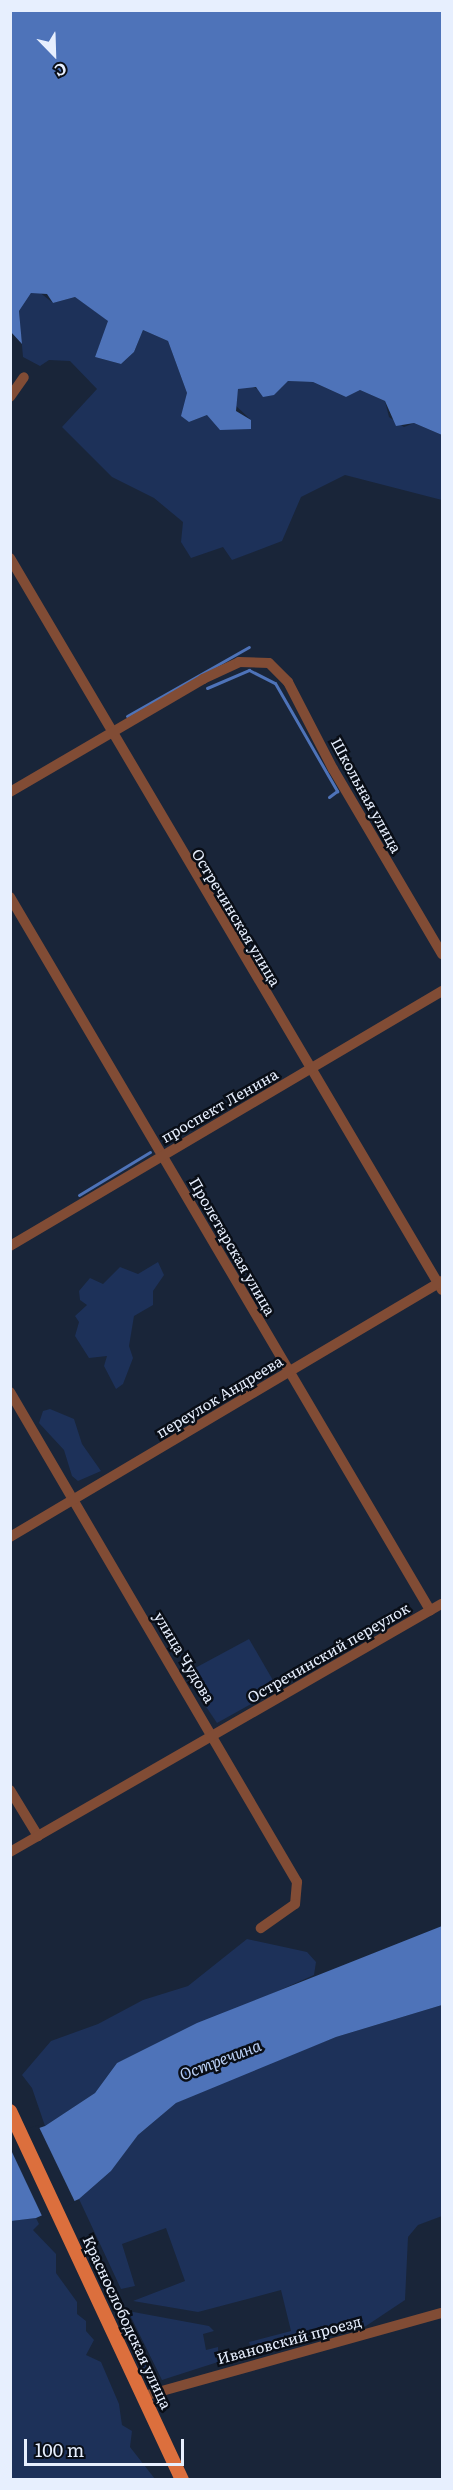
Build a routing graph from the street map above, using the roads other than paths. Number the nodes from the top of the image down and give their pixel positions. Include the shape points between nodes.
1 (24, 376) dead end
2 (10, 397) edge
3 (10, 558) edge
4 (117, 731) junction
5 (10, 792) edge
6 (10, 897) edge
7 (442, 954) edge
8 (442, 991) edge
9 (311, 1069) junction
10 (163, 1155) junction
11 (10, 1246) edge
12 (441, 1285) edge
13 (290, 1371) junction
14 (10, 1392) edge
15 (74, 1500) junction
16 (10, 1536) edge
17 (442, 1604) edge
18 (430, 1611) junction
19 (214, 1735) junction
20 (10, 1790) edge
21 (38, 1836) junction
22 (10, 1852) edge
23 (261, 1928) dead end
24 (10, 2111) edge
25 (442, 2313) edge
26 (144, 2396) junction
27 (182, 2480) edge

1 - 2 street
3 - 4 street, Остречинская улица
4 - 5 street
4 - 7 street, Школьная улица via 239,662 258,659 279,670
4 - 9 street, Остречинская улица via 153,804
6 - 10 street, Пролетарская улица
8 - 9 street, проспект Ленина
9 - 10 street, проспект Ленина
9 - 12 street, Остречинская улица
10 - 11 street, проспект Ленина
10 - 13 street, Пролетарская улица
12 - 13 street, переулок Андреева
13 - 15 street, переулок Андреева
13 - 18 street, Пролетарская улица
14 - 15 street, улица Чудова
15 - 16 street, переулок Андреева
15 - 19 street, улица Чудова
17 - 18 street, Остречинский переулок
18 - 19 street, Остречинский переулок
19 - 21 street, Остречинский переулок
19 - 23 street, улица Чудова via 242,1781 266,1834 297,1882 295,1904
20 - 21 street
21 - 22 street, Остречинский переулок
24 - 26 main road, Краснослободская улица
25 - 26 street, Ивановский проезд
26 - 27 main road, Краснослободская улица

